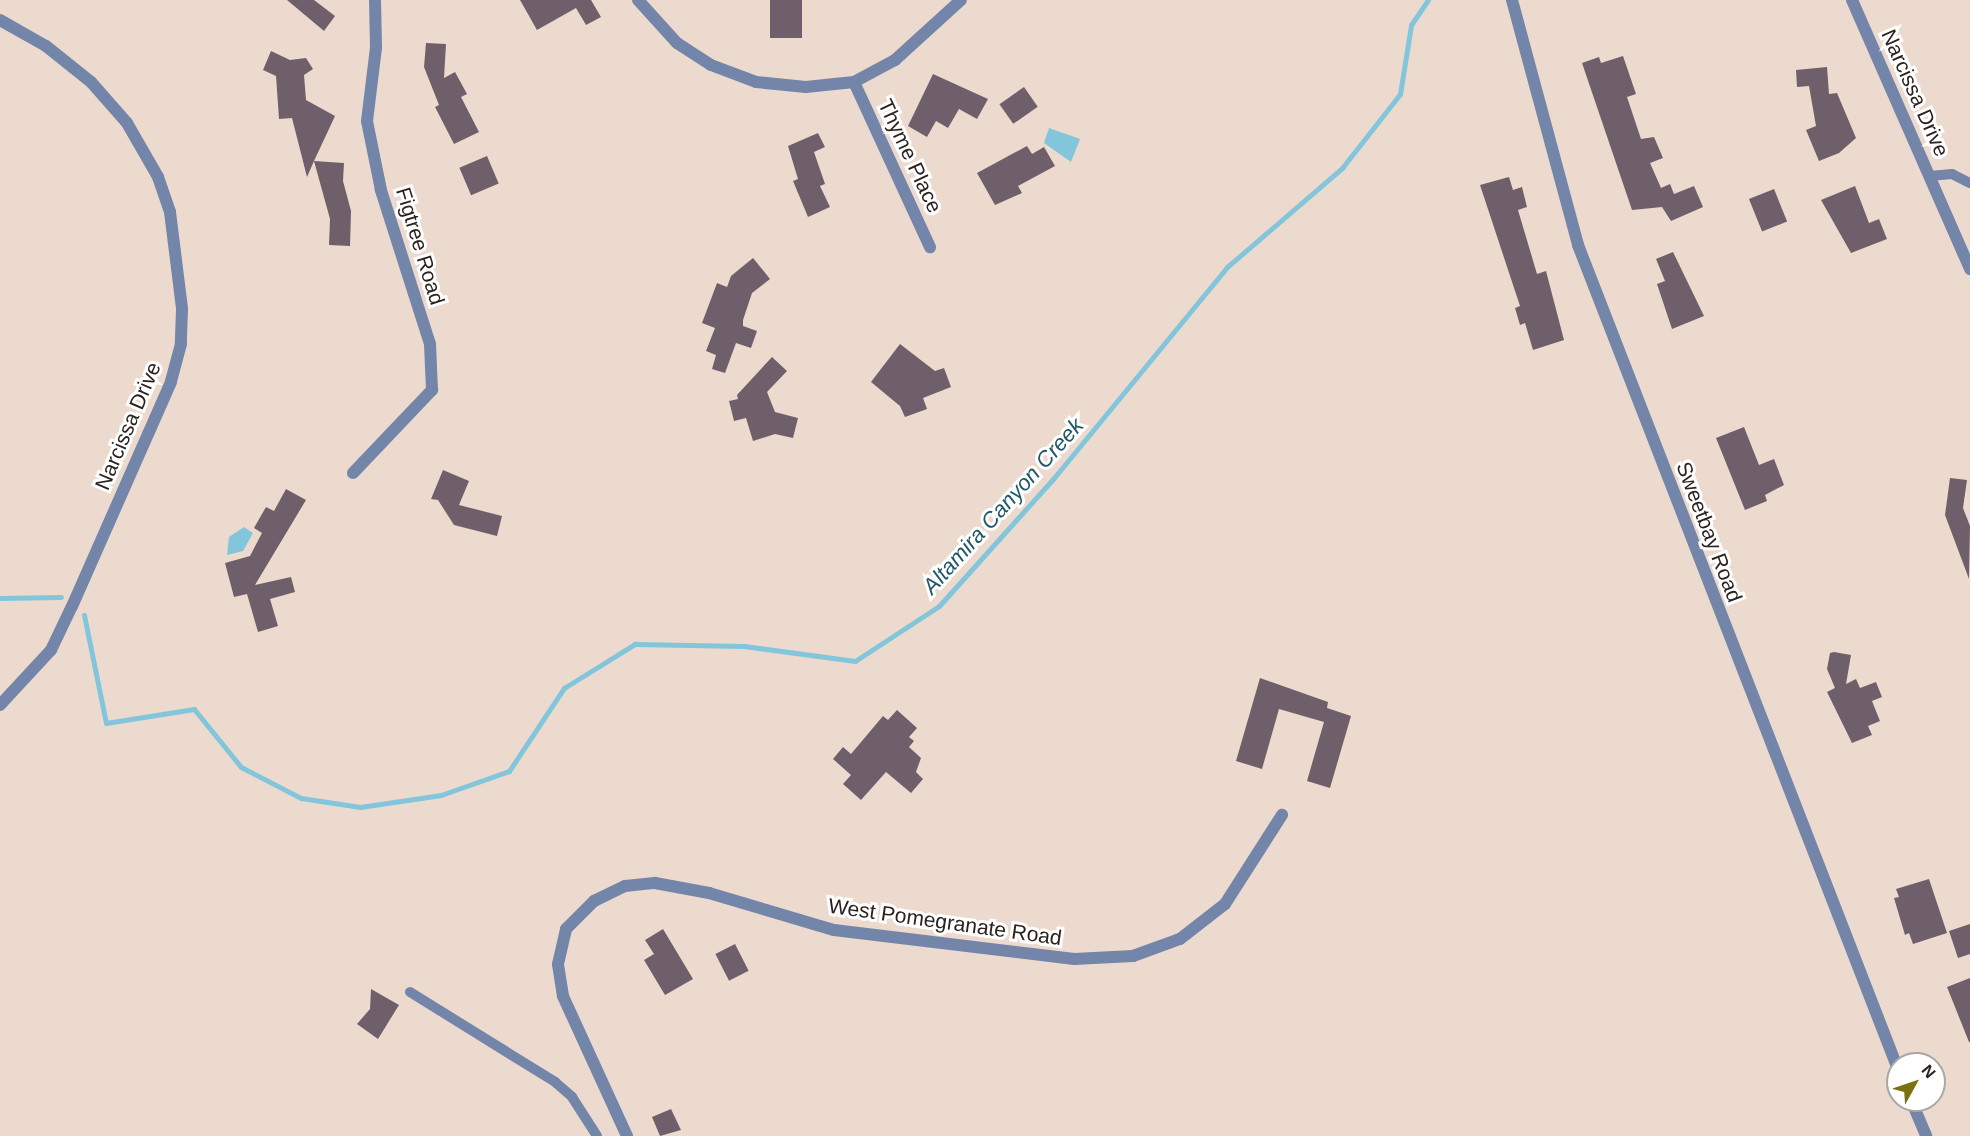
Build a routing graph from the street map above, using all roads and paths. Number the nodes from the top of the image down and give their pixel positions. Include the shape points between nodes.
1 (375, 0) edge
2 (638, 0) edge
3 (962, 0) edge
4 (1512, 0) edge
5 (1852, 0) edge
6 (0, 21) edge
7 (854, 82) junction
8 (1930, 176) junction
9 (1970, 183) edge
10 (930, 247) dead end
11 (1966, 249) edge
12 (1970, 269) edge
13 (353, 473) dead end
14 (0, 705) edge
15 (1282, 815) dead end
16 (410, 992) dead end
17 (1891, 1052) edge
18 (1916, 1112) edge
19 (597, 1136) edge
20 (627, 1136) edge
21 (1926, 1136) edge

1 - 13 street, Figtree Road via 376,48 367,121 381,190 430,344 432,390
2 - 7 street via 677,43 711,65 756,81 786,85
3 - 7 street via 895,60
4 - 17 street, Sweetbay Road via 1578,245
5 - 8 street, Narcissa Drive
6 - 14 street, Narcissa Drive via 46,46 91,82 127,123 158,177 170,212 182,309 181,344 171,382 72,606 51,650
7 - 10 street, Thyme Place
8 - 9 lane via 1952,174
8 - 11 street, Narcissa Drive
11 - 12 street, Narcissa Drive
15 - 20 street, West Pomegranate Road via 1225,904 1179,939 1132,956 1074,959 834,930 709,893 656,883 625,886 594,901 566,928 558,964 563,996
16 - 19 lane via 555,1082 572,1097
18 - 21 street

